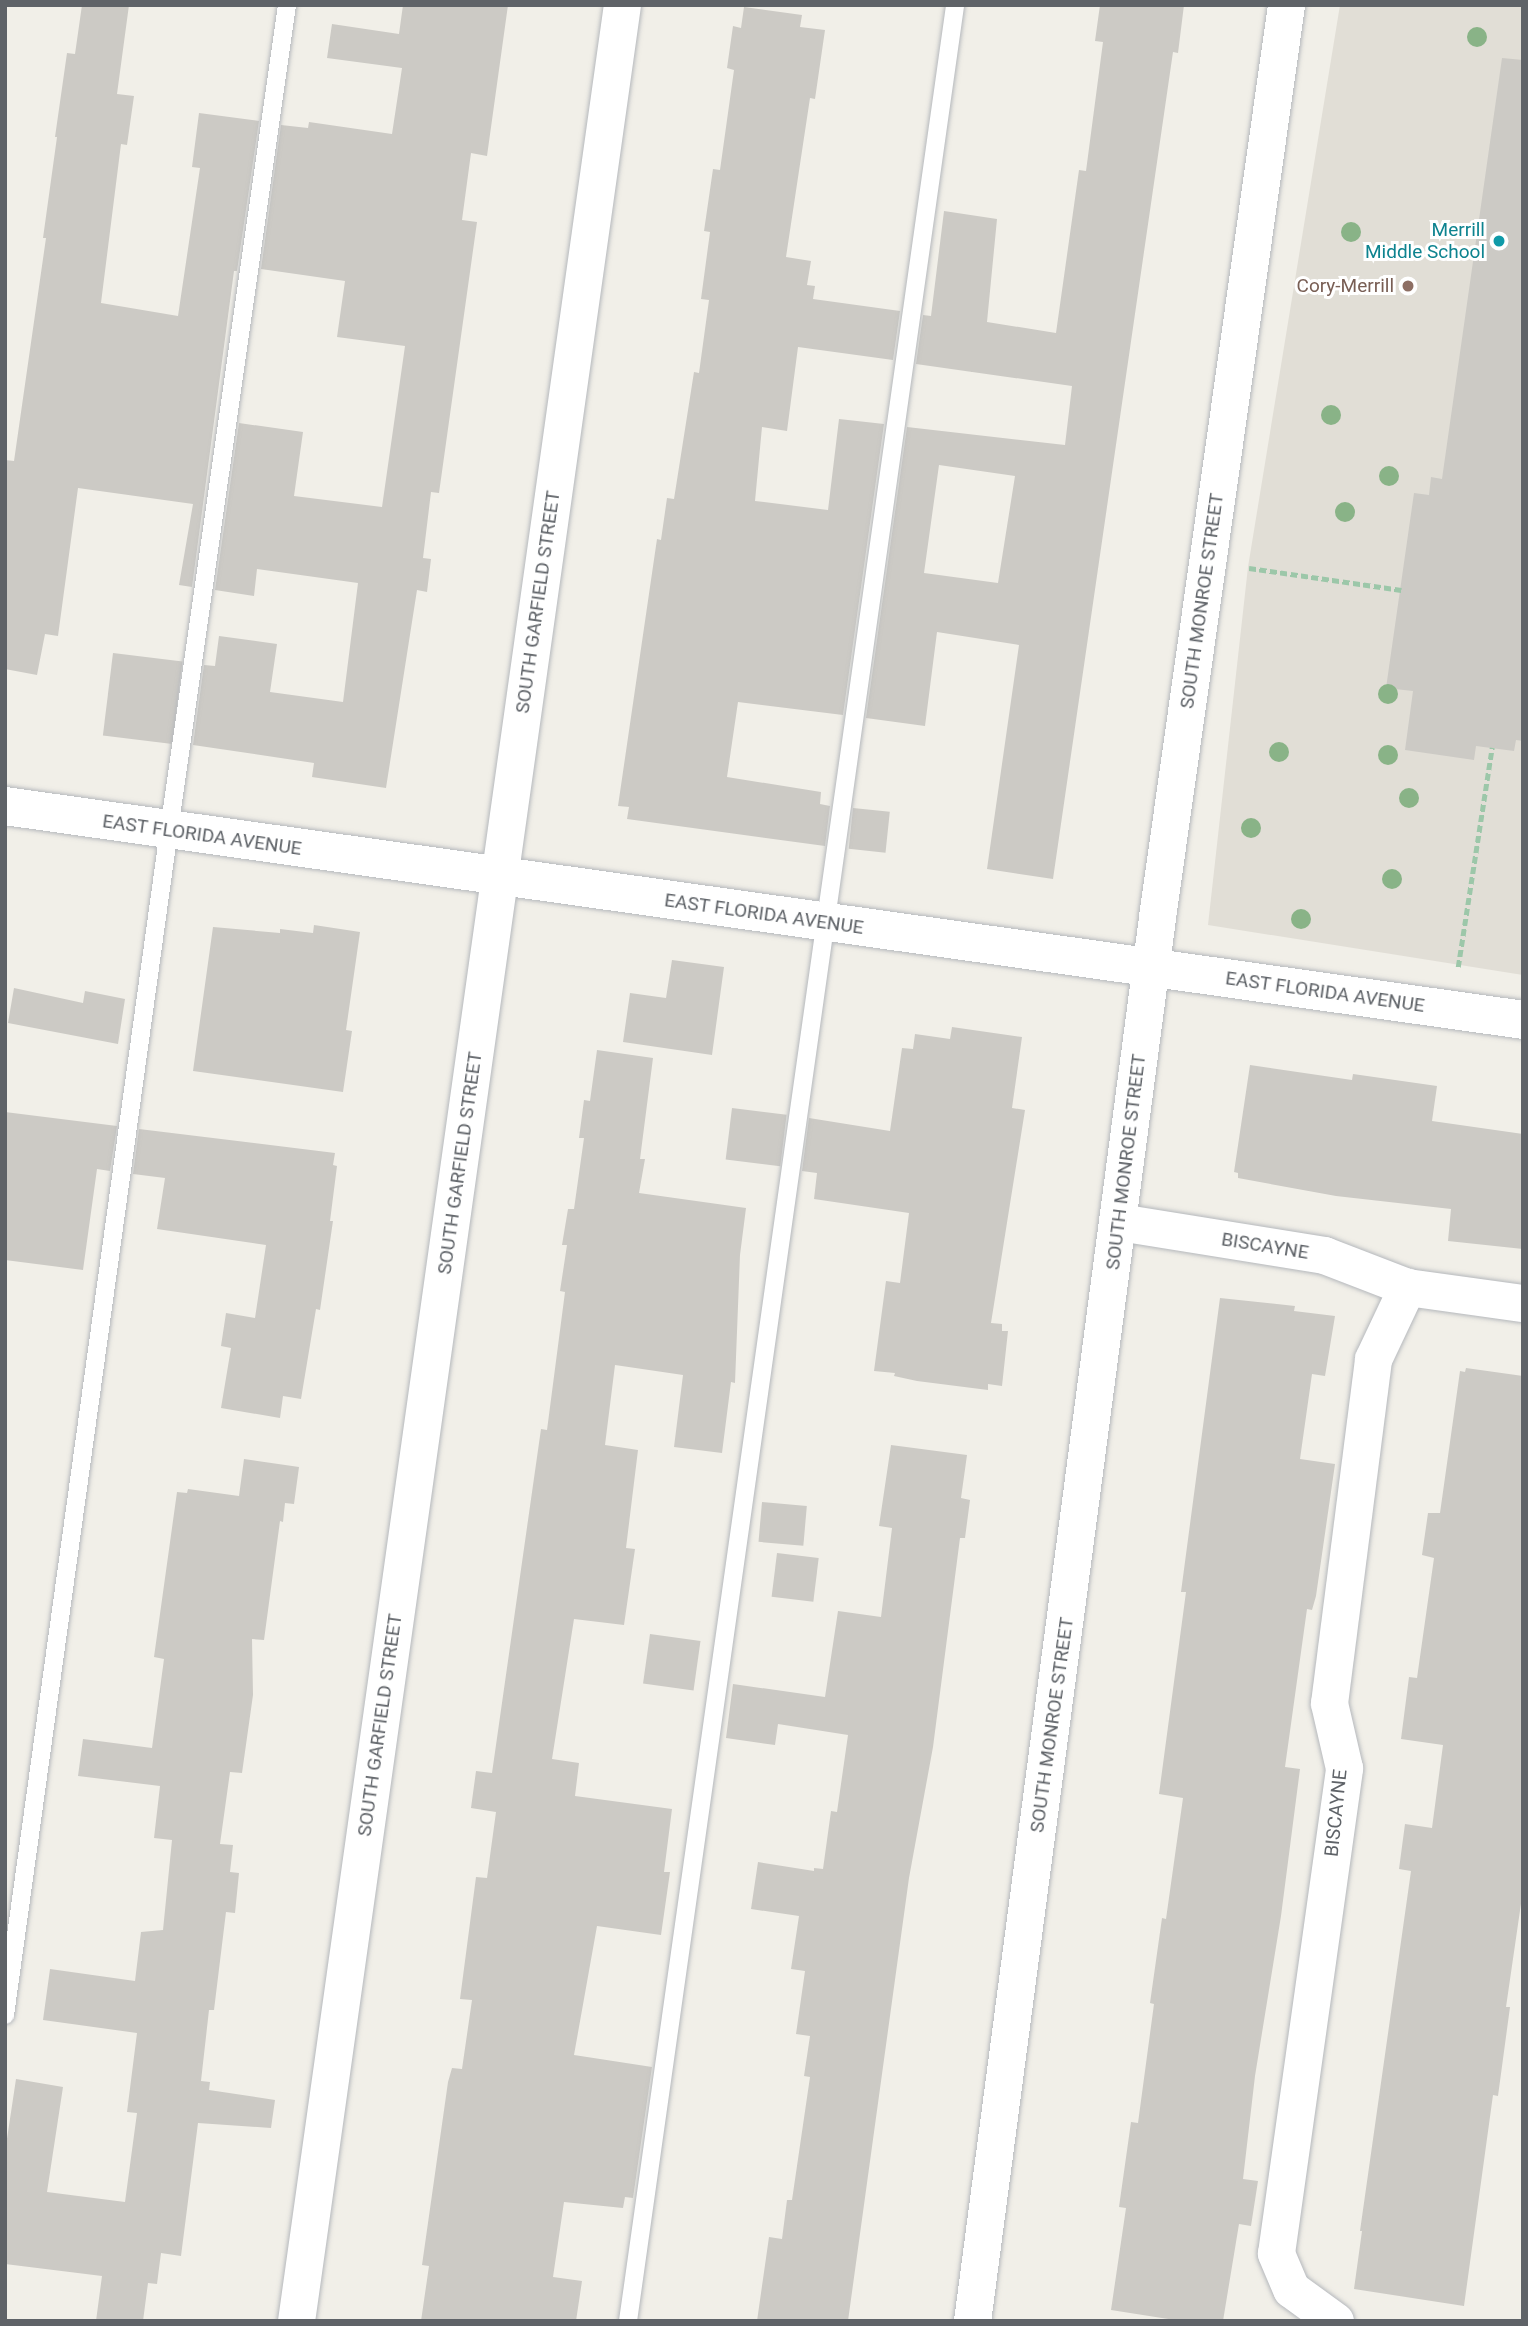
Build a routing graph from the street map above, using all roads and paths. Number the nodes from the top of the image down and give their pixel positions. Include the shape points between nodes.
1 (287, 5) edge
2 (622, 5) edge
3 (955, 5) edge
4 (1286, 5) edge
5 (1248, 567) dead end
6 (1401, 590) dead end
7 (1492, 748) dead end
8 (5, 806) edge
9 (169, 830) junction
10 (500, 877) junction
11 (823, 922) junction
12 (1458, 967) dead end
13 (1150, 968) junction
14 (1523, 1020) edge
15 (1119, 1222) junction
16 (1407, 1287) junction
17 (1523, 1303) edge
18 (5, 2015) edge
19 (296, 2321) edge
20 (628, 2321) edge
21 (972, 2321) edge
22 (1335, 2321) edge

1 - 9 lane
2 - 10 street, SOUTH GARFIELD STREET
3 - 11 lane
4 - 13 street, SOUTH MONROE STREET
5 - 6 path
7 - 12 path
8 - 9 street, EAST FLORIDA AVENUE
9 - 10 street, EAST FLORIDA AVENUE
9 - 18 lane
10 - 11 street, EAST FLORIDA AVENUE
10 - 19 street, SOUTH GARFIELD STREET
11 - 13 street, EAST FLORIDA AVENUE
11 - 20 lane
13 - 14 street, EAST FLORIDA AVENUE
13 - 15 street, SOUTH MONROE STREET
15 - 16 street, BISCAYNE via 1324,1255
15 - 21 street, SOUTH MONROE STREET
16 - 17 street, BISCAYNE
16 - 22 street, BISCAYNE via 1373,1359 1329,1703 1344,1768 1276,2253 1291,2290

